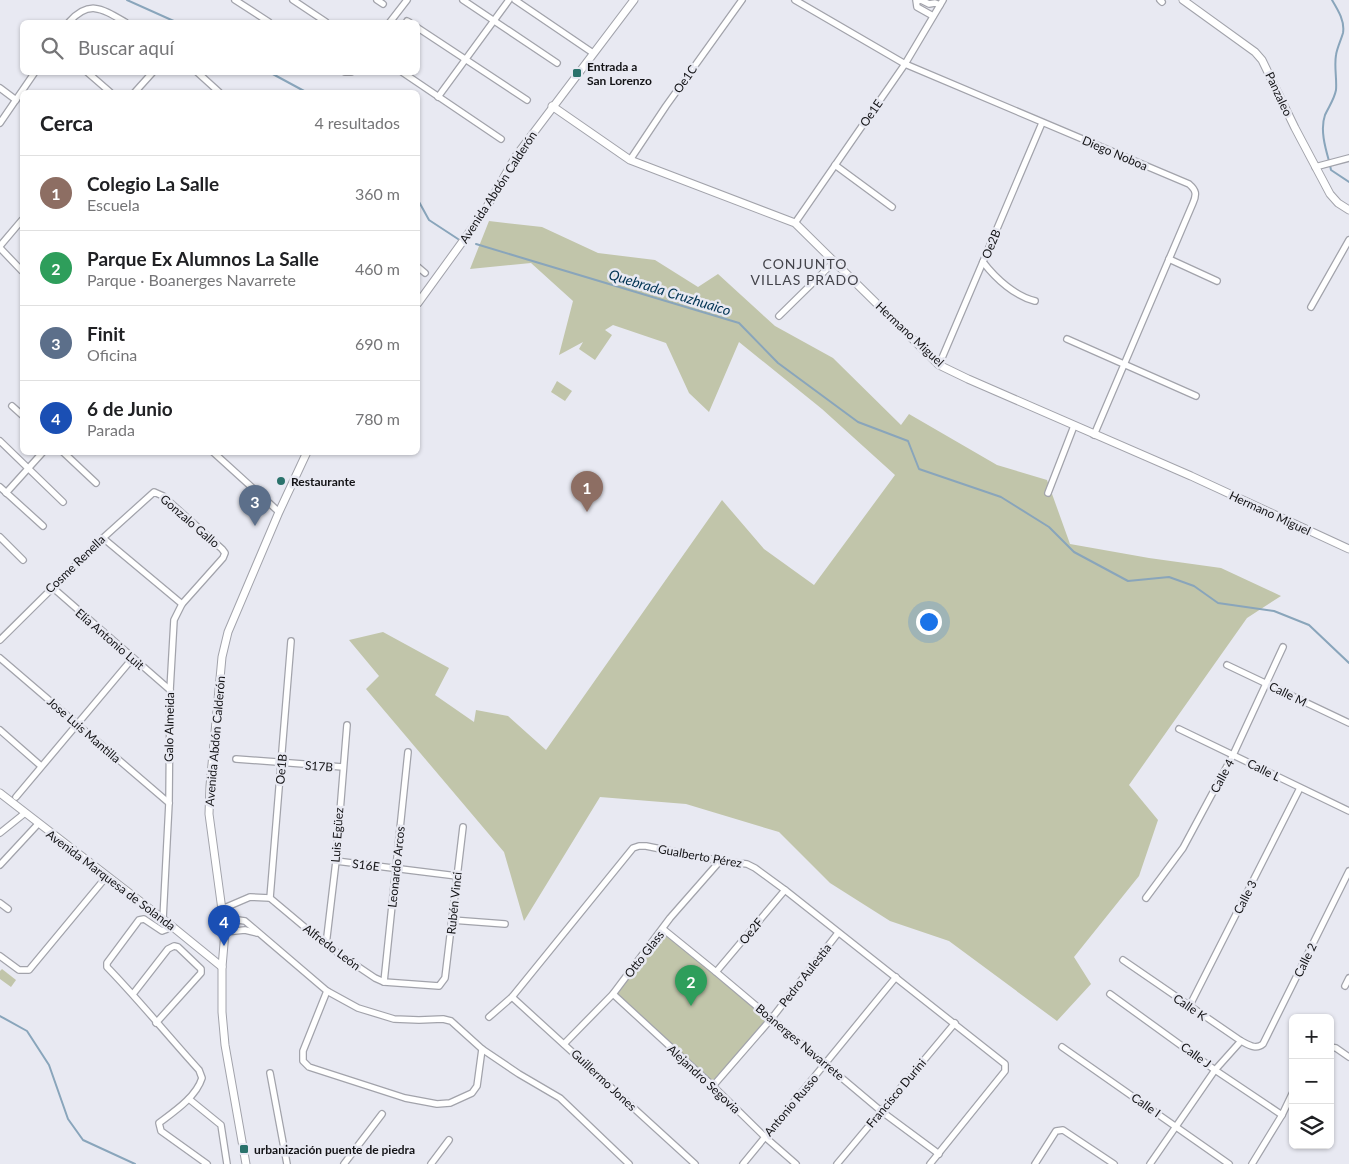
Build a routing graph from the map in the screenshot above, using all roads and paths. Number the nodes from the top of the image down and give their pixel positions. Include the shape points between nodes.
1 (235, 0) edge
2 (293, 0) edge
3 (377, 0) edge
4 (407, 0) edge
5 (463, 0) edge
6 (509, 0) edge
7 (515, 0) edge
8 (634, 0) edge
9 (742, 0) edge
10 (795, 0) edge
11 (917, 0) edge
12 (1183, 0) edge
13 (941, 3) edge
14 (383, 4) dead end
15 (933, 16) junction
16 (70, 20) edge
17 (122, 20) edge
18 (266, 20) edge
19 (323, 20) edge
20 (392, 20) edge
21 (494, 21) junction
22 (420, 29) edge
23 (593, 53) junction
24 (465, 59) junction
25 (557, 63) dead end
26 (905, 64) junction
27 (33, 75) edge
28 (90, 75) edge
29 (150, 75) edge
30 (199, 75) edge
31 (406, 75) edge
32 (0, 88) edge
33 (25, 90) edge
34 (108, 90) edge
35 (137, 90) edge
36 (217, 90) edge
37 (20, 96) edge
38 (438, 97) junction
39 (16, 100) junction
40 (527, 100) dead end
41 (552, 106) junction
42 (1042, 123) junction
43 (0, 124) edge
44 (501, 139) dead end
45 (1349, 158) edge
46 (630, 160) junction
47 (835, 165) junction
48 (1315, 167) junction
49 (892, 207) dead end
50 (1349, 210) edge
51 (20, 222) edge
52 (795, 223) junction
53 (1349, 240) edge
54 (0, 247) edge
55 (1169, 259) junction
56 (834, 262) junction
57 (983, 262) junction
58 (20, 269) edge
59 (420, 269) edge
60 (425, 273) dead end
61 (1217, 281) dead end
62 (420, 300) edge
63 (1035, 301) dead end
64 (1311, 307) dead end
65 (779, 316) dead end
66 (1067, 339) dead end
67 (1124, 364) junction
68 (939, 365) junction
69 (1196, 396) dead end
70 (12, 406) dead end
71 (20, 414) edge
72 (1074, 426) junction
73 (1094, 435) junction
74 (0, 440) edge
75 (40, 455) edge
76 (67, 455) edge
77 (216, 455) edge
78 (306, 455) edge
79 (28, 468) junction
80 (96, 483) dead end
81 (0, 487) edge
82 (154, 492) joint
83 (6, 493) junction
84 (1048, 493) dead end
85 (64, 502) dead end
86 (279, 512) junction
87 (43, 526) dead end
88 (0, 537) edge
89 (103, 538) junction
90 (1349, 549) edge
91 (225, 553) joint
92 (23, 560) dead end
93 (52, 587) junction
94 (182, 604) junction
95 (0, 640) edge
96 (291, 641) dead end
97 (1283, 647) dead end
98 (0, 658) edge
99 (132, 659) junction
100 (1228, 665) dead end
101 (1266, 683) junction
102 (170, 690) junction
103 (1349, 723) edge
104 (78, 724) junction
105 (347, 725) dead end
106 (1179, 729) dead end
107 (0, 730) edge
108 (408, 752) dead end
109 (1233, 755) junction
110 (236, 760) dead end
111 (282, 763) junction
112 (41, 766) junction
113 (343, 767) junction
114 (1300, 788) junction
115 (0, 793) edge
116 (16, 797) dead end
117 (169, 803) junction
118 (1349, 810) edge
119 (25, 813) junction
120 (38, 824) junction
121 (463, 827) dead end
122 (0, 833) edge
123 (336, 861) junction
124 (720, 861) junction
125 (0, 865) edge
126 (395, 868) junction
127 (1349, 871) edge
128 (106, 876) junction
129 (456, 876) junction
130 (785, 890) junction
131 (270, 898) junction
132 (1146, 898) dead end
133 (0, 903) edge
134 (8, 909) dead end
135 (222, 909) junction
136 (224, 918) junction
137 (163, 920) junction
138 (452, 920) junction
139 (505, 924) dead end
140 (173, 927) junction
141 (663, 929) junction
142 (225, 932) junction
143 (257, 933) junction
144 (838, 933) junction
145 (326, 944) junction
146 (0, 956) edge
147 (1123, 960) dead end
148 (222, 967) junction
149 (716, 972) junction
150 (896, 977) junction
151 (445, 978) joint
152 (1349, 978) edge
153 (384, 982) junction
154 (1345, 986) dead end
155 (327, 992) junction
156 (133, 994) junction
157 (613, 994) junction
158 (1110, 994) dead end
159 (512, 997) junction
160 (1190, 1007) junction
161 (489, 1017) dead end
162 (772, 1018) junction
163 (156, 1023) junction
164 (955, 1023) junction
165 (1241, 1041) junction
166 (564, 1044) junction
167 (1062, 1047) dead end
168 (1260, 1047) joint
169 (1334, 1048) edge
170 (482, 1049) junction
171 (1349, 1057) edge
172 (826, 1064) junction
173 (1215, 1070) junction
174 (270, 1074) dead end
175 (713, 1086) junction
176 (189, 1099) junction
177 (1289, 1100) edge
178 (881, 1111) junction
179 (382, 1114) dead end
180 (1282, 1115) junction
181 (1175, 1126) junction
182 (765, 1138) junction
183 (449, 1140) dead end
184 (939, 1154) junction
185 (207, 1164) edge
186 (227, 1164) edge
187 (246, 1164) edge
188 (287, 1164) edge
189 (344, 1164) edge
190 (431, 1164) edge
191 (629, 1164) edge
192 (694, 1164) edge
193 (743, 1164) edge
194 (796, 1164) edge
195 (837, 1164) edge
196 (930, 1164) edge
197 (1035, 1164) edge
198 (1114, 1164) edge
199 (1150, 1164) edge
200 (1229, 1164) edge
201 (1252, 1164) edge

1 - 18 street
2 - 19 street
3 - 14 street
4 - 20 street
5 - 21 street
6 - 21 street
7 - 23 street
8 - 23 street, Avenida Abdón Calderón
9 - 46 street, Oe1C
10 - 26 street, Diego Noboa
11 - 13 street
11 - 15 street via 917,7
12 - 48 street, Panzaleo via 1262,60
13 - 15 street, Oe1E
15 - 26 street, Oe1E
16 - 17 street via 78,10 91,5
21 - 24 street
21 - 25 street
22 - 24 street
23 - 41 street, Avenida Abdón Calderón
24 - 38 street
24 - 40 street
26 - 42 street, Diego Noboa
26 - 47 street, Oe1E
27 - 33 street
28 - 34 street
29 - 35 street
30 - 36 street
31 - 38 street
32 - 39 street
37 - 39 street
38 - 44 street
39 - 43 street
41 - 46 street, Hermano Miguel
41 - 62 street, Avenida Abdón Calderón via 516,156 484,212
42 - 55 street, Diego Noboa via 1194,188 1196,198
42 - 57 street, Oe2B
45 - 48 street
46 - 52 street, Hermano Miguel
47 - 49 street
47 - 52 street, Oe1E
48 - 50 street, Panzaleo via 1333,198
51 - 54 street
52 - 56 street, Hermano Miguel
53 - 64 street
54 - 58 street
55 - 61 street
55 - 67 street, Diego Noboa
56 - 65 street
56 - 68 street, Hermano Miguel
57 - 63 street via 1015,292
57 - 68 street, Oe2B
59 - 60 street
66 - 67 street
67 - 69 street
67 - 73 street, Diego Noboa
68 - 72 street, Hermano Miguel
70 - 71 street
72 - 73 street, Hermano Miguel
72 - 84 street
73 - 90 street, Hermano Miguel
74 - 79 street
75 - 79 street
76 - 80 street
77 - 86 street
78 - 86 street, Avenida Abdón Calderón
79 - 83 street
79 - 85 street
81 - 83 street
82 - 89 street, Cosme Renella
82 - 91 street, Gonzalo Gallo via 188,517
83 - 87 street
86 - 135 street, Avenida Abdón Calderón via 224,645 209,814
88 - 92 street
89 - 93 street, Cosme Renella
89 - 94 street
91 - 94 street, Galo Almeida
93 - 95 street, Cosme Renella
93 - 99 street, Elia Antonio Luit
94 - 102 street, Galo Almeida via 174,620
96 - 111 street, Oe1B
97 - 101 street, Calle 4
98 - 104 street, Jose Luis Mantilla
99 - 102 street, Elia Antonio Luit
99 - 104 street
100 - 101 street, Calle M
101 - 103 street, Calle M
101 - 109 street, Calle 4
102 - 117 street, Galo Almeida
104 - 112 street
104 - 117 street, Jose Luis Mantilla
105 - 113 street, Luis Egüez
106 - 109 street, Calle L
107 - 112 street
108 - 126 street, Leonardo Arcos
109 - 114 street, Calle L
109 - 132 street, Calle 4 via 1184,848
110 - 111 street, S17B
111 - 113 street, S17B
111 - 131 street, Oe1B
112 - 116 street
113 - 123 street, Luis Egüez
114 - 118 street, Calle L
114 - 160 street, Calle 3
115 - 119 street, Avenida Marquesa de Solanda
117 - 137 street, Galo Almeida
119 - 120 street, Avenida Marquesa de Solanda
119 - 122 street
120 - 125 street
120 - 128 street, Avenida Marquesa de Solanda
121 - 129 street, Rubén Vinci
123 - 126 street, S16E
123 - 145 street, Luis Egüez
124 - 130 street, Gualberto Pérez via 747,864
124 - 141 street, Otto Glass
124 - 159 street, Gualberto Pérez via 646,846 632,848
126 - 129 street, S16E
126 - 153 street, Leonardo Arcos
127 - 168 street, Calle 2
128 - 137 street, Avenida Marquesa de Solanda
128 - 146 street via 29,970 18,970
129 - 138 street, Rubén Vinci
130 - 144 street, Gualberto Pérez
130 - 149 street, Oe2F
131 - 135 street via 250,897
131 - 145 street, Alfredo León
133 - 134 street
135 - 136 street, Avenida Abdón Calderón
136 - 142 street, Avenida Abdón Calderón
136 - 143 street via 241,919
137 - 140 street, Avenida Marquesa de Solanda
138 - 139 street
138 - 151 street, Rubén Vinci
140 - 148 street, Avenida Marquesa de Solanda
140 - 156 street via 162,931 144,919 139,920 108,960 107,967
141 - 149 street, Boanerges Navarrete
141 - 157 street, Otto Glass
142 - 143 street via 244,930
142 - 148 street, Avenida Abdón Calderón
143 - 155 street
144 - 150 street, Gualberto Pérez
144 - 162 street, Pedro Aulestia
145 - 153 street, Alfredo León
147 - 160 street, Calle K
148 - 187 street, Avenida Abdón Calderón via 225,1045
149 - 162 street, Boanerges Navarrete
150 - 164 street, Gualberto Pérez
150 - 172 street, Antonio Russo
151 - 153 street, Alfredo León via 435,987
152 - 154 street
155 - 170 street via 358,1008 394,1019 447,1019
155 - 170 street via 303,1051 303,1060 309,1067 405,1098 450,1103 472,1093 477,1086
156 - 163 street
156 - 163 street via 168,949 174,946 201,969 201,973
157 - 166 street, Otto Glass
157 - 175 street, Alejandro Segovia
158 - 173 street, Calle J
159 - 161 street, Gualberto Pérez
159 - 166 street, Guillermo Jones
160 - 165 street, Calle K
162 - 172 street, Boanerges Navarrete
162 - 175 street, Pedro Aulestia
163 - 176 street via 199,1070 202,1078
164 - 178 street, Francisco Durini
164 - 184 street, Gualberto Pérez via 1001,1059 1005,1071
165 - 168 street, Calle K
165 - 173 street
166 - 192 street, Guillermo Jones
167 - 181 street, Calle I
169 - 171 street
170 - 191 street via 560,1098
172 - 178 street, Boanerges Navarrete
172 - 182 street, Antonio Russo
173 - 180 street, Calle J
173 - 181 street
174 - 188 street
175 - 182 street, Alejandro Segovia
176 - 185 street via 159,1127
176 - 186 street via 221,1124
177 - 180 street
178 - 184 street, Boanerges Navarrete
178 - 195 street, Francisco Durini
179 - 189 street
180 - 201 street
181 - 199 street
181 - 200 street, Calle I
182 - 193 street, Antonio Russo
182 - 194 street, Alejandro Segovia
183 - 190 street
184 - 196 street
197 - 198 street via 1059,1129

